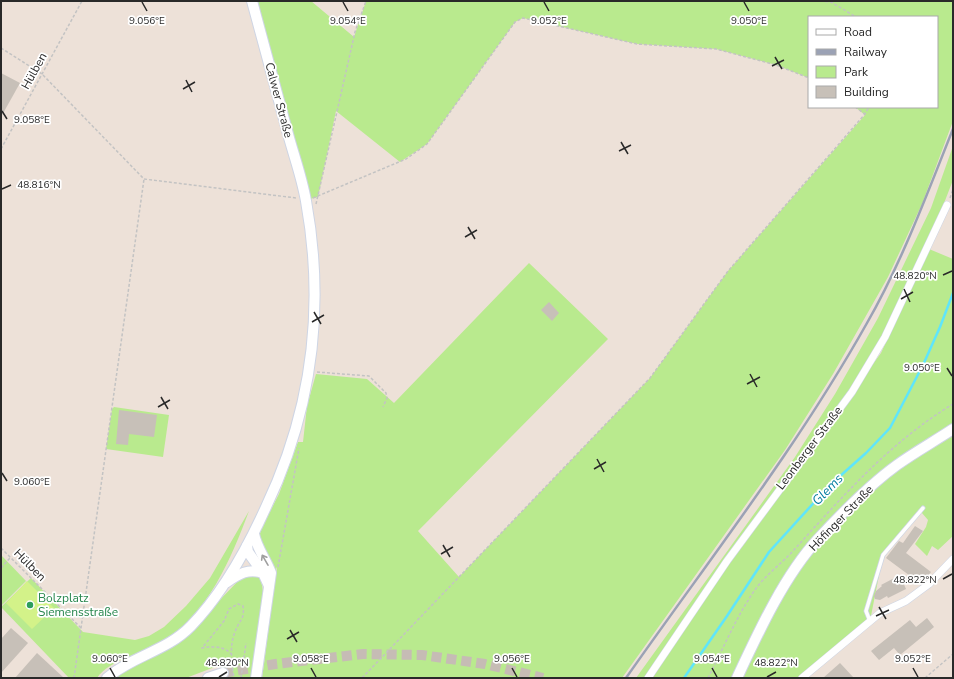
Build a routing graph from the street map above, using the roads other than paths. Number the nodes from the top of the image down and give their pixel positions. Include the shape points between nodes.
1 (252, 1) edge
2 (947, 205) road end
3 (953, 429) edge
4 (923, 508) dead end
5 (254, 534) junction
6 (247, 546) junction
7 (953, 559) edge
8 (263, 573) junction
9 (224, 584) junction
10 (270, 587) junction
11 (870, 621) junction
12 (223, 673) tunnel mouth
13 (107, 678) edge
14 (208, 678) edge
15 (256, 678) edge
16 (648, 678) edge
17 (737, 678) edge
18 (802, 678) edge

1 - 5 main road, Calwer Straße via 306,200 314,266 315,315 303,405 286,460
2 - 16 street, Leonberger Straße via 885,337 852,392 732,555
3 - 17 main road, Höfinger Straße via 892,470 864,493 817,540 786,585 757,635
4 - 11 lane via 883,555 866,611
5 - 6 main road, Calwer Straße
10 -> 5 main road via 271,573 258,550
6 - 8 main road via 248,552
6 - 9 main road, Calwer Straße
7 - 11 street via 929,584 906,601 880,612
8 - 9 main road via 249,571
8 - 10 main road
9 - 13 main road, Calwer Straße via 200,616 176,639 123,665
10 - 15 main road
11 - 18 street
12 - 14 main road

